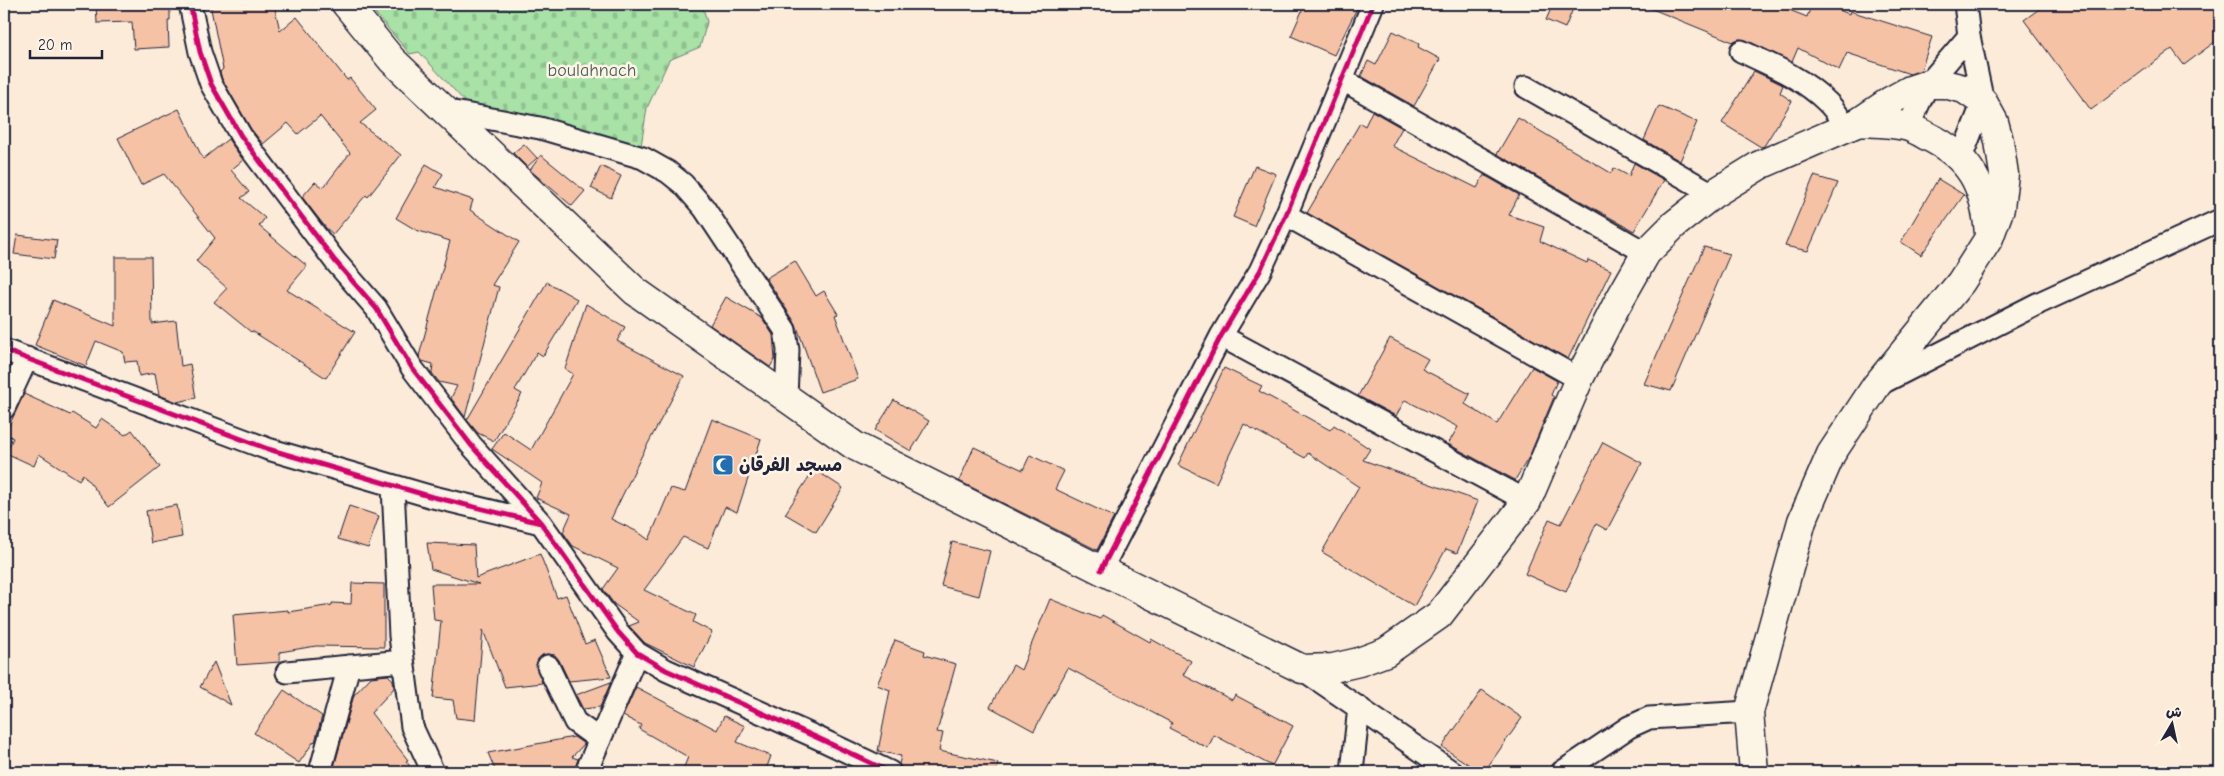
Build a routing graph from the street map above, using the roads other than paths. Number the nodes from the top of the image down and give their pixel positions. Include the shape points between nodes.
1 (190, 4) edge
2 (346, 4) edge
3 (1373, 4) edge
4 (1964, 4) edge
5 (1968, 36) junction
6 (1741, 51) dead end
7 (1343, 80) junction
8 (1928, 84) junction
9 (1526, 87) dead end
10 (1984, 102) junction
11 (443, 110) junction
12 (1853, 124) junction
13 (1908, 127) junction
14 (1961, 158) junction
15 (1713, 194) junction
16 (1286, 215) junction
17 (2220, 220) edge
18 (1989, 238) junction
19 (1646, 253) junction
20 (1221, 336) junction
21 (4, 350) edge
22 (27, 358) junction
23 (1579, 379) junction
24 (1876, 386) junction
25 (786, 398) junction
26 (4, 408) edge
27 (392, 486) junction
28 (1527, 502) junction
29 (541, 523) junction
30 (1101, 570) junction
31 (638, 653) junction
32 (403, 660) junction
33 (349, 666) junction
34 (548, 666) dead end
35 (1302, 669) junction
36 (287, 672) dead end
37 (1359, 707) junction
38 (1749, 712) junction
39 (600, 740) junction
40 (320, 772) edge
41 (433, 772) edge
42 (586, 772) edge
43 (890, 772) edge
44 (1352, 772) edge
45 (1452, 772) edge
46 (1562, 772) edge
47 (1754, 772) edge

1 - 29 street via 200,52 211,84 241,136 335,261 376,308 412,368 470,445
2 - 11 main road via 392,60
3 - 7 street
4 - 5 street
5 - 8 street
5 - 10 street
6 - 12 street via 1807,85
7 - 16 street
7 - 19 street
8 - 10 main road via 1964,89
8 - 12 main road via 1890,100
8 - 13 street
9 - 15 street
10 - 14 street
10 - 18 main road via 1994,122 2004,174 2000,208
11 - 25 main road via 635,291
11 - 25 street via 540,128 643,158 683,184 704,208 785,330 788,350
12 - 13 main road
12 - 15 main road via 1760,164
13 - 14 main road via 1942,143
14 - 18 main road via 1979,187 1987,210
15 - 19 main road via 1675,224
16 - 20 street via 1260,271
16 - 23 street
17 - 24 street via 2039,303
18 - 24 main road via 1961,282
19 - 23 main road
20 - 28 street
20 - 30 street
21 - 22 street
22 - 26 street
22 - 27 street via 268,449
23 - 28 main road
24 - 38 main road via 1831,454 1802,520
25 - 30 main road via 854,446
27 - 29 street
27 - 32 street
28 - 35 main road via 1439,614 1386,652 1333,668
29 - 31 street via 618,632
30 - 35 main road
31 - 39 street
31 - 43 street via 666,670
32 - 33 street
32 - 41 street via 412,727
33 - 36 street
33 - 40 street
34 - 39 street via 575,722
35 - 37 street
37 - 44 street
37 - 45 street
38 - 46 street via 1649,718
38 - 47 main road
39 - 42 street

